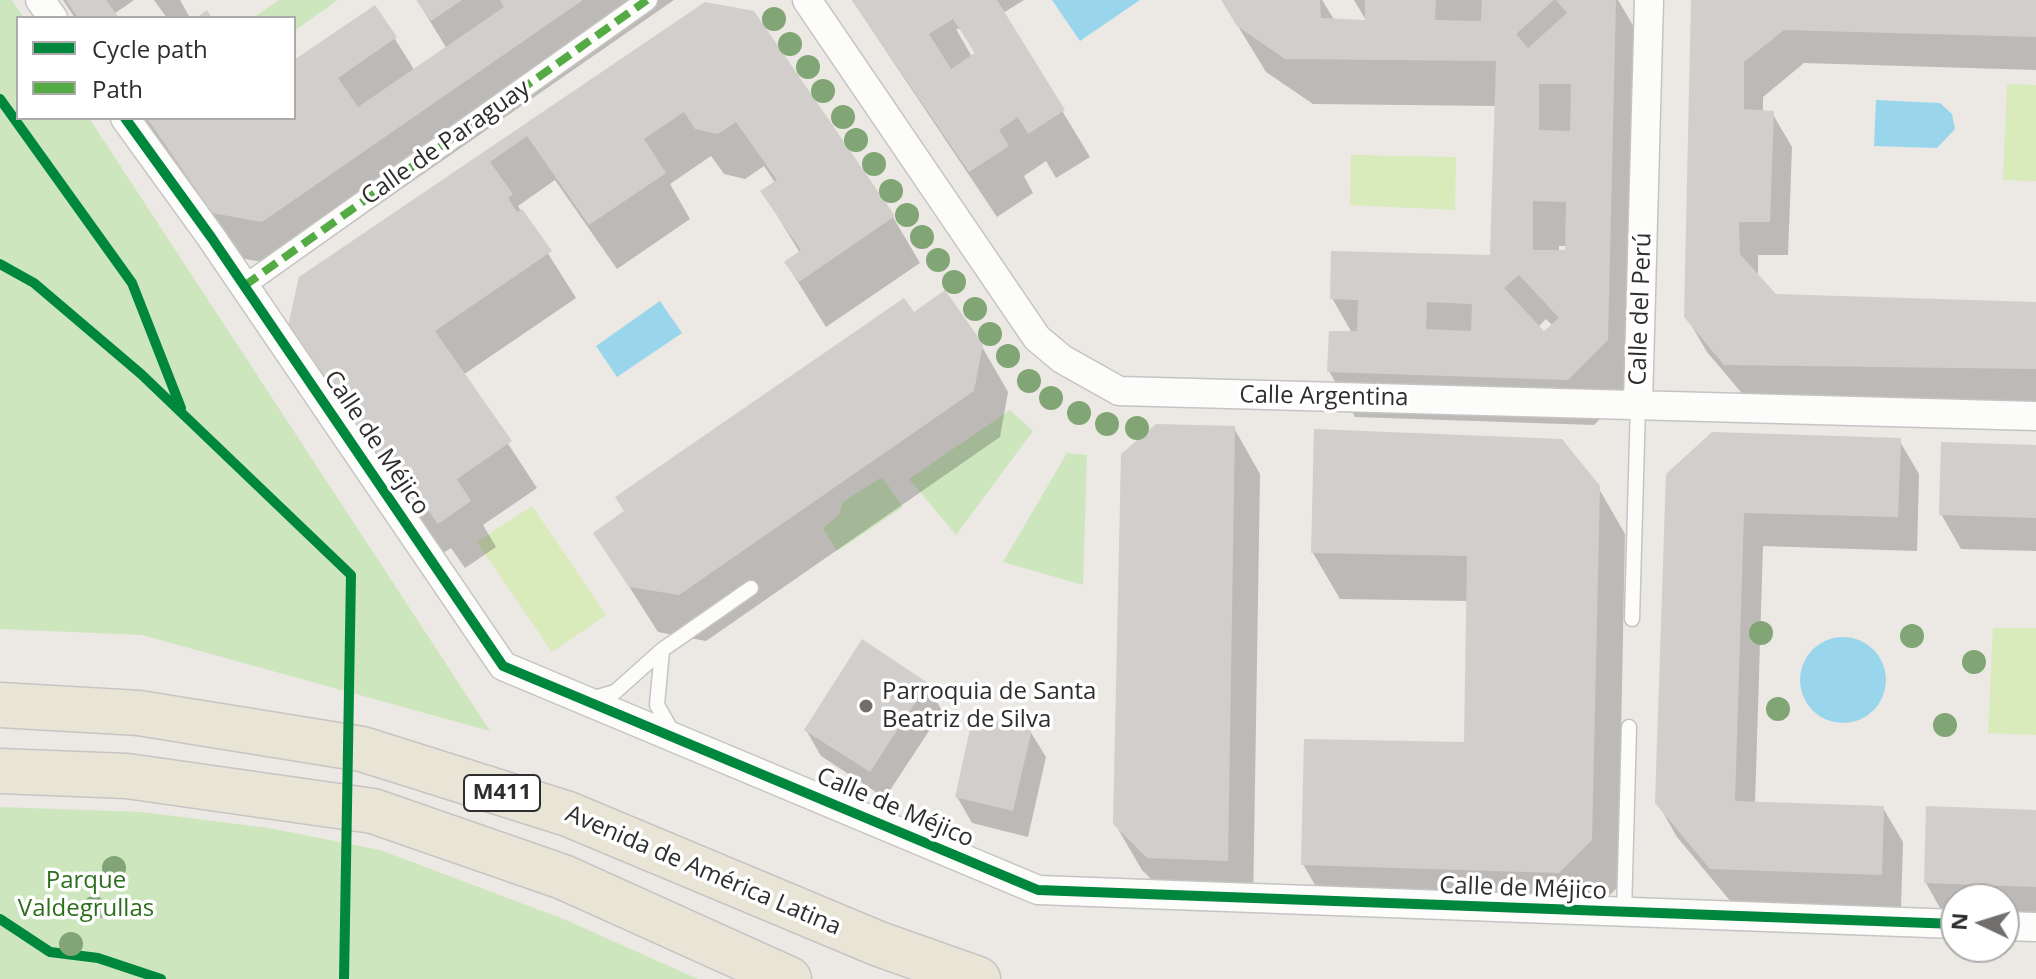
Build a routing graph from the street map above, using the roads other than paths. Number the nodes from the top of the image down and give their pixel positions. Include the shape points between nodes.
1 (647, 0) edge
2 (807, 0) edge
3 (1649, 0) edge
4 (126, 120) edge
5 (244, 286) junction
6 (1638, 404) junction
7 (2036, 416) edge
8 (751, 588) dead end
9 (1632, 619) dead end
10 (662, 650) junction
11 (585, 700) junction
12 (0, 705) edge
13 (1629, 727) dead end
14 (676, 738) junction
15 (0, 771) edge
16 (1624, 913) junction
17 (1940, 923) edge
18 (789, 979) edge
19 (978, 979) edge

1 - 5 street, Calle de Paraguay
2 - 6 street, Calle Argentina via 1037,338 1090,377 1119,391
3 - 6 street, Calle del Perú
4 - 5 street, Calle de Méjico
5 - 11 street, Calle de Méjico via 503,666
6 - 7 street, Calle Argentina
6 - 9 lane, Calle del Perú
8 - 10 lane
10 - 11 lane via 615,692
10 - 14 lane via 657,705
11 - 14 street, Calle de Méjico
12 - 19 main road, Avenida de América Latina / M411 via 139,713 362,749 568,814 879,944
13 - 16 lane
14 - 16 street, Calle de Méjico via 1038,890
15 - 18 main road via 127,776 373,811 563,877
16 - 17 street, Calle de Méjico

